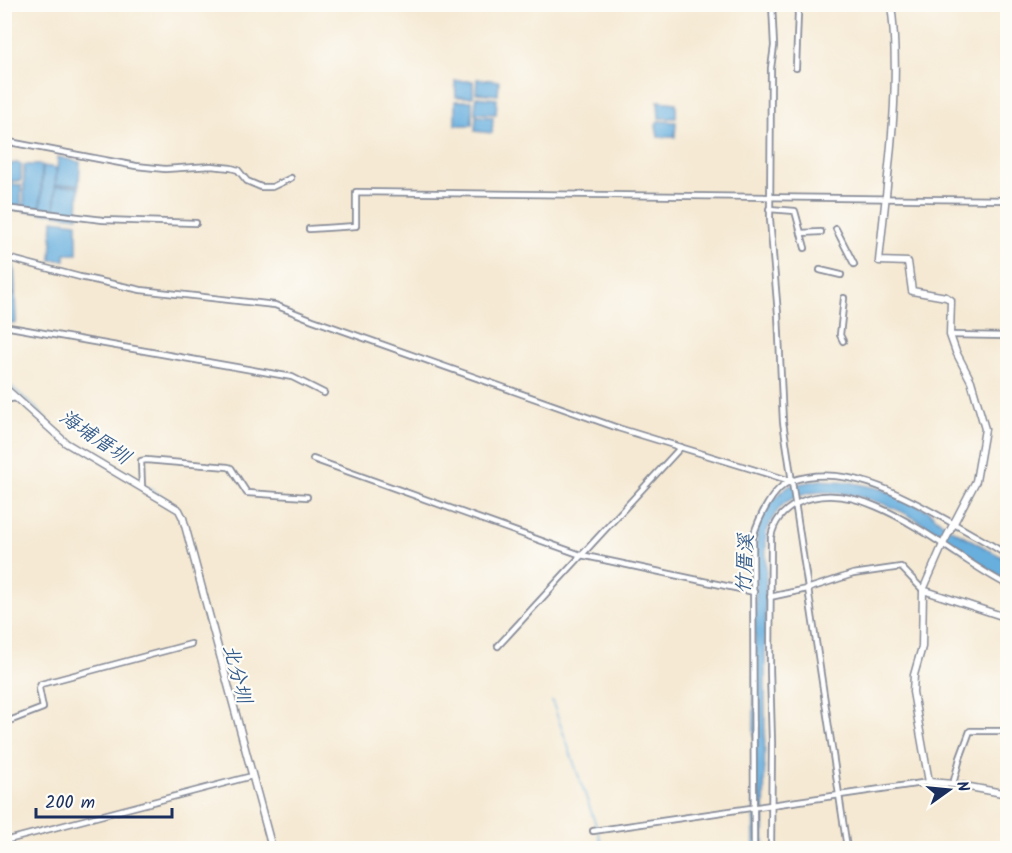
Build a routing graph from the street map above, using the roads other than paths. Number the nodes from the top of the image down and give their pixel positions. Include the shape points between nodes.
1 (772, 4) edge
2 (795, 4) edge
3 (891, 4) edge
4 (796, 69) dead end
5 (4, 141) edge
6 (291, 178) dead end
7 (769, 197) junction
8 (885, 199) junction
9 (1008, 200) edge
10 (4, 207) edge
11 (769, 209) junction
12 (196, 223) dead end
13 (309, 229) dead end
14 (836, 229) dead end
15 (821, 232) dead end
16 (801, 233) junction
17 (805, 248) dead end
18 (4, 257) edge
19 (854, 264) dead end
20 (820, 270) dead end
21 (841, 275) dead end
22 (844, 298) dead end
23 (4, 326) edge
24 (950, 335) junction
25 (1008, 336) edge
26 (843, 341) dead end
27 (4, 387) edge
28 (324, 393) dead end
29 (16, 398) junction
30 (4, 400) edge
31 (681, 447) junction
32 (313, 459) dead end
33 (791, 481) junction
34 (142, 487) junction
35 (307, 497) dead end
36 (794, 505) junction
37 (954, 524) junction
38 (944, 543) junction
39 (580, 555) junction
40 (1008, 556) edge
41 (1008, 585) edge
42 (807, 589) junction
43 (923, 590) junction
44 (754, 592) junction
45 (770, 597) junction
46 (1008, 618) edge
47 (191, 644) dead end
48 (498, 646) dead end
49 (4, 723) edge
50 (1008, 731) edge
51 (250, 777) junction
52 (929, 782) junction
53 (953, 784) junction
54 (1008, 794) edge
55 (839, 795) junction
56 (772, 804) junction
57 (753, 806) junction
58 (593, 831) dead end
59 (4, 841) edge
60 (272, 849) edge
61 (754, 849) edge
62 (771, 849) edge
63 (847, 849) edge

1 - 7 street
2 - 4 street
3 - 8 street via 893,133
5 - 6 street via 136,166 231,168 261,187 272,188
7 - 8 street
7 - 11 street
7 - 13 street via 356,192 356,226
8 - 9 street
8 - 24 street via 879,261 908,262 912,291 951,300
10 - 12 street via 103,220
11 - 16 street via 795,211
11 - 33 street via 783,422
14 - 19 street
15 - 16 street
16 - 17 street
18 - 31 street via 141,290 284,308
20 - 21 street
22 - 26 street via 840,335
23 - 28 street via 292,377
24 - 25 street
24 - 37 street via 985,425 976,480
27 - 29 street
29 - 30 street
29 - 34 street via 66,443
31 - 33 street
31 - 39 street
32 - 39 street
33 - 36 street
33 - 37 street via 844,477 897,494
33 - 44 street via 763,509 757,521 753,537
34 - 35 street via 141,461 146,460 228,467 247,494
34 - 51 street via 179,510 183,518
36 - 38 street via 807,498 846,498 880,508
36 - 42 street
36 - 45 street via 781,515 772,533
37 - 38 street
37 - 40 street
38 - 41 street
38 - 43 street
39 - 44 street
39 - 48 street
42 - 43 street via 853,574 901,567
42 - 45 street
42 - 55 street
43 - 46 street
43 - 52 street via 922,647 913,692
44 - 57 street
45 - 56 street
47 - 49 street via 41,684 43,708
50 - 53 street via 970,731
51 - 59 street
51 - 60 street
52 - 53 street
52 - 55 street
53 - 54 street
55 - 56 street
55 - 63 street
56 - 57 street
56 - 62 street
57 - 58 street
57 - 61 street

